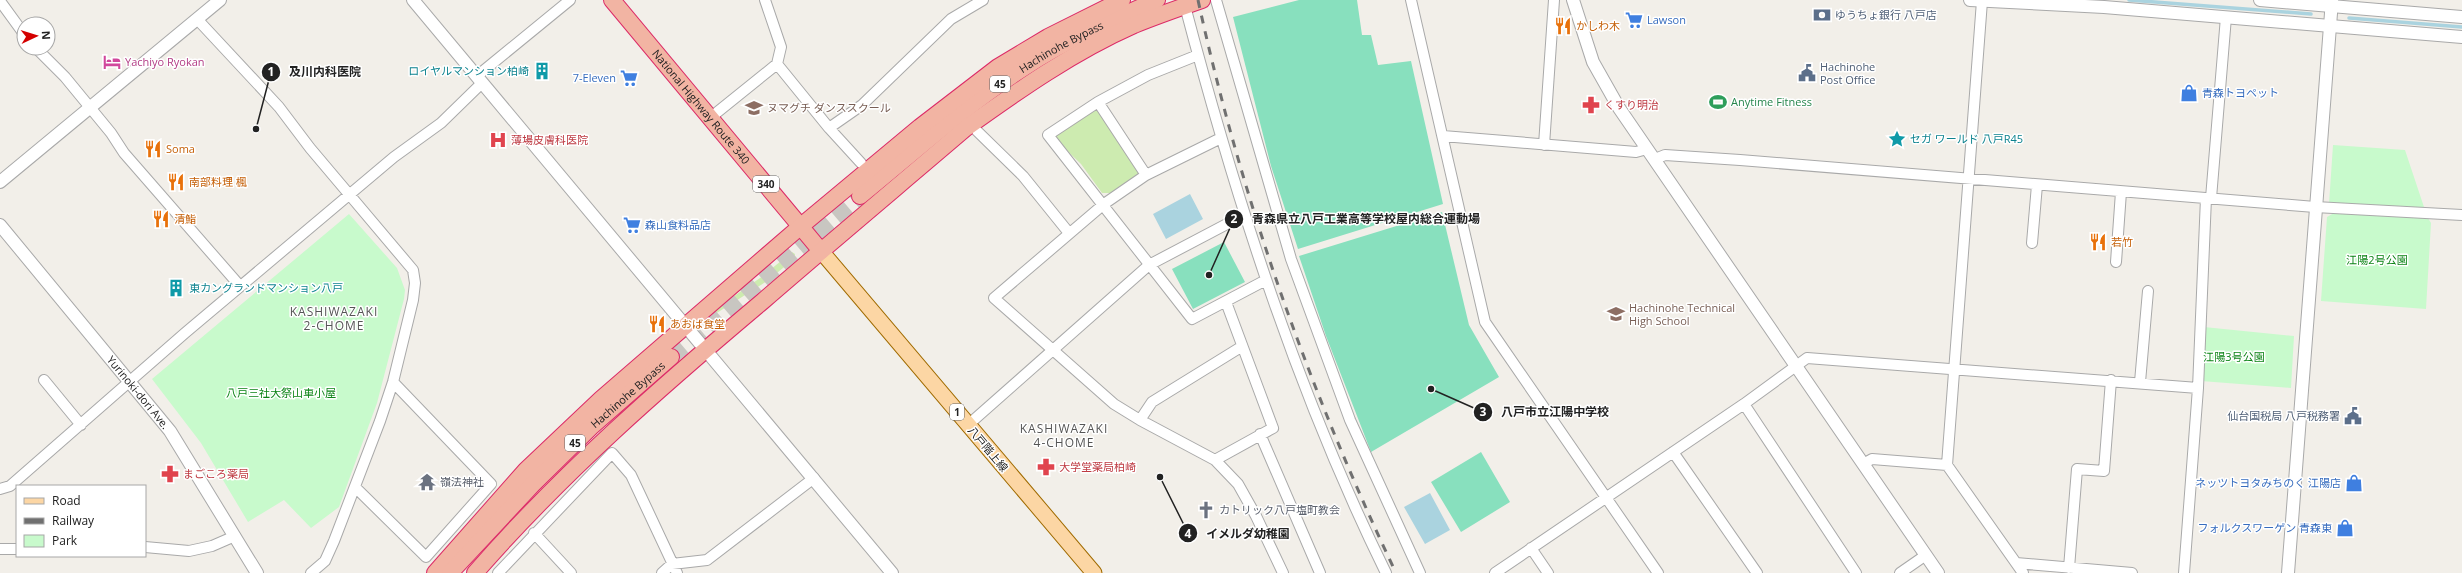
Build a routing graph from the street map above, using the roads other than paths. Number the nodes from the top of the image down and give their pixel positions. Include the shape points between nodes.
1 (220, 0) edge
2 (413, 0) edge
3 (570, 0) edge
4 (612, 0) edge
5 (765, 0) edge
6 (983, 0) edge
7 (1121, 0) edge
8 (1157, 0) edge
9 (1202, 0) edge
10 (1216, 0) edge
11 (1411, 0) edge
12 (1554, 0) edge
13 (1573, 0) edge
14 (2260, 0) edge
15 (1976, 1) edge
16 (0, 2) edge
17 (2009, 2) edge
18 (2331, 3) edge
19 (1185, 6) junction
20 (2226, 17) junction
21 (2462, 17) edge
22 (196, 19) junction
23 (16, 23) edge
24 (2329, 26) junction
25 (2462, 37) edge
26 (1198, 55) junction
27 (44, 56) edge
28 (777, 64) junction
29 (479, 80) junction
30 (1098, 102) junction
31 (89, 106) junction
32 (710, 118) junction
33 (829, 128) junction
34 (977, 131) dead end
35 (1443, 136) junction
36 (1221, 138) junction
37 (1544, 145) junction
38 (1647, 149) junction
39 (1655, 160) junction
40 (861, 163) dead end
41 (1146, 175) junction
42 (1970, 180) junction
43 (0, 182) edge
44 (2037, 185) junction
45 (2120, 192) junction
46 (349, 195) junction
47 (860, 196) tunnel mouth
48 (2208, 198) junction
49 (1104, 204) junction
50 (2315, 206) junction
51 (1244, 215) junction
52 (2462, 215) edge
53 (0, 225) edge
54 (801, 226) junction
55 (1069, 233) junction
56 (2032, 243) dead end
57 (821, 251) junction
58 (2116, 262) dead end
59 (1149, 264) junction
60 (1266, 280) junction
61 (240, 286) junction
62 (2148, 291) dead end
63 (1226, 302) junction
64 (686, 325) junction
65 (1241, 347) junction
66 (705, 349) junction
67 (1051, 350) junction
68 (671, 357) tunnel mouth
69 (1797, 365) junction
70 (1954, 369) junction
71 (44, 380) dead end
72 (2111, 380) junction
73 (131, 382) junction
74 (393, 382) junction
75 (2140, 382) junction
76 (2198, 388) junction
77 (1744, 404) junction
78 (1140, 420) junction
79 (968, 424) junction
80 (81, 425) junction
81 (1260, 434) junction
82 (1673, 452) junction
83 (1215, 460) junction
84 (1863, 464) junction
85 (1947, 465) junction
86 (814, 478) junction
87 (355, 487) junction
88 (0, 489) edge
89 (1606, 498) junction
90 (534, 533) junction
91 (235, 536) junction
92 (485, 537) junction
93 (146, 547) edge
94 (1531, 548) junction
95 (16, 549) edge
96 (0, 550) edge
97 (1926, 555) junction
98 (2016, 563) junction
99 (672, 564) junction
100 (2069, 568) junction
101 (1092, 572) edge
102 (257, 573) edge
103 (311, 573) edge
104 (435, 573) edge
105 (450, 573) edge
106 (459, 573) edge
107 (475, 573) edge
108 (498, 573) edge
109 (571, 573) edge
110 (662, 573) edge
111 (677, 573) edge
112 (892, 573) edge
113 (1283, 573) edge
114 (1320, 573) edge
115 (1386, 573) edge
116 (1420, 573) edge
117 (1495, 573) edge
118 (1548, 573) edge
119 (1658, 573) edge
120 (1757, 573) edge
121 (1856, 573) edge
122 (1900, 573) edge
123 (1938, 573) edge
124 (2023, 573) edge
125 (2132, 573) edge
126 (2184, 573) edge
127 (2288, 573) edge

1 - 22 street
2 - 29 street
3 - 29 street
4 - 32 highway, National Highway Route 340 / 340
5 - 28 street via 781,47
6 - 33 street via 951,19 862,105
7 - 54 highway via 1048,37 998,67 920,127
8 - 47 highway, Hachinohe Bypass / 45 via 1086,32 1025,67 966,108
9 - 19 highway
10 - 116 street via 1269,190 1299,281 1350,420
11 - 35 street
12 - 37 street
13 - 38 street via 1593,62 1619,108
14 - 18 street
15 - 17 street
15 - 42 street
16 - 23 street
17 - 20 street
18 - 21 street
18 - 24 street
19 - 26 street
19 - 57 highway via 1134,25 1079,53 1022,88 966,128
20 - 24 street
20 - 48 street
22 - 31 street
22 - 46 street via 279,107
24 - 25 street
24 - 50 street
26 - 30 street via 1148,75
26 - 36 street
27 - 31 street
28 - 32 street
28 - 33 street
29 - 46 street via 441,123 394,157
29 - 64 street
30 - 41 street
30 - 49 street via 1048,135
31 - 43 street
31 - 61 street via 124,153
32 - 54 highway, National Highway Route 340 / 340
33 - 40 street
34 - 55 street via 1023,176
35 - 37 street
35 - 89 street via 1485,322
36 - 41 street
36 - 51 street
37 - 38 street via 1636,152
38 - 39 street
39 - 42 street via 1664,155
39 - 69 street
41 - 49 street
42 - 44 street
42 - 70 street
44 - 45 street
44 - 56 street
45 - 48 street
45 - 58 street
46 - 61 street
46 - 74 street via 413,270 413,300
48 - 50 street
48 - 76 street
49 - 55 street
49 - 59 street
50 - 52 street
50 - 127 street
51 - 59 street
51 - 60 street
53 - 73 street, Yurinoki-dori Ave.
54 - 57 highway, National Highway Route 340 / 340
54 - 64 highway
55 - 67 street via 994,298
57 - 66 highway
57 - 79 main road, 八戸階上線 / 1
59 - 63 street via 1192,319
59 - 67 street
60 - 63 street
60 - 115 street via 1312,406
61 - 73 street
62 - 75 street
63 - 65 street
64 - 66 street
64 - 104 highway via 601,399 526,470
65 - 78 street via 1152,402
65 - 81 street via 1273,428
66 - 86 street
66 - 107 highway via 568,473 519,522
67 - 78 street via 1114,404
67 - 79 street
68 - 92 highway, Hachinohe Bypass / 45 via 533,484
69 - 70 street via 1807,358
69 - 77 street
69 - 84 street
70 - 72 street
70 - 85 street
71 - 80 street
72 - 75 street
72 - 100 street via 2104,471 2077,469
73 - 80 street
73 - 91 street, Yurinoki-dori Ave. via 170,431
74 - 87 street
74 - 87 street via 491,484 426,557
75 - 76 street
76 - 126 street
77 - 82 street
77 - 121 street
78 - 83 street
79 - 101 main road, 八戸階上線 / 1
80 - 88 street via 10,486
81 - 83 street
81 - 114 street
82 - 89 street
82 - 120 street
83 - 113 street via 1238,484
84 - 85 street via 1872,459
84 - 97 street
85 - 98 street
86 - 99 street via 707,560
86 - 112 street
87 - 103 street via 325,561
89 - 94 street
89 - 119 street
90 - 99 street via 612,453 631,475
90 - 108 street
90 - 109 street
91 - 93 street via 212,546 189,551
91 - 102 street, Yurinoki-dori Ave.
92 - 105 highway, Hachinohe Bypass / 45
92 - 106 highway, Hachinohe Bypass / 45
94 - 117 street
94 - 118 street
95 - 96 street
97 - 122 street
97 - 123 street
98 - 100 street
98 - 124 street
99 - 110 street
99 - 111 street
100 - 125 street

